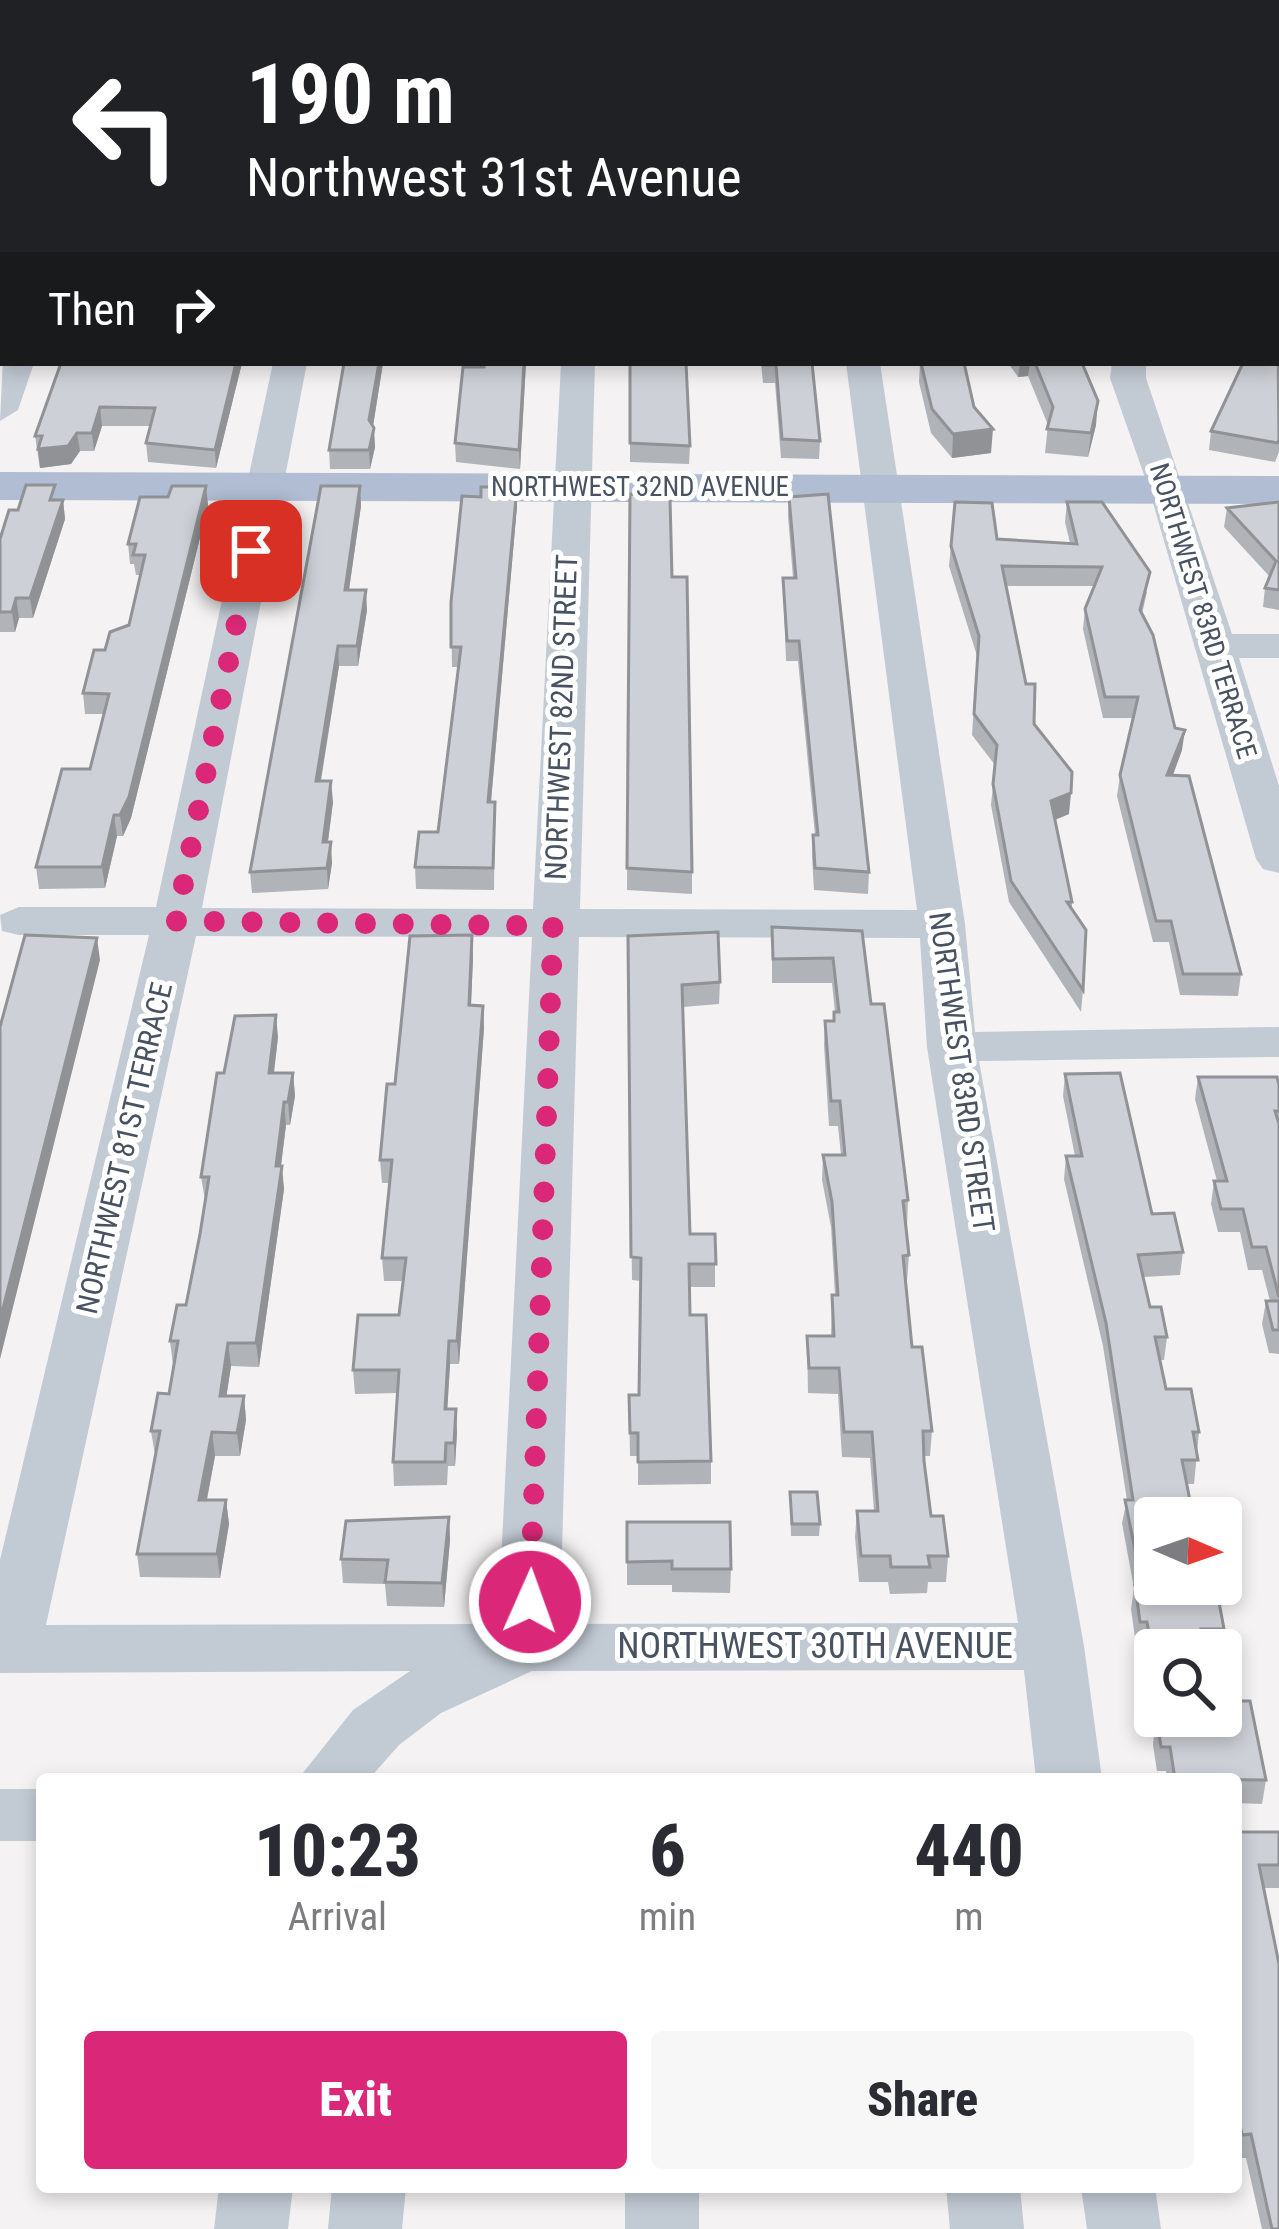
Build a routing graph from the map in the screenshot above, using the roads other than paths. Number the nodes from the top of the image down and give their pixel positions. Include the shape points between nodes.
1 (16, 366) edge
2 (289, 366) edge
3 (578, 366) edge
4 (863, 366) edge
5 (1130, 366) edge
6 (0, 410) edge
7 (0, 486) edge
8 (265, 486) junction
9 (571, 488) junction
10 (880, 488) junction
11 (1168, 489) junction
12 (1279, 490) edge
13 (1212, 646) junction
14 (1279, 646) edge
15 (1276, 836) edge
16 (19, 921) dead end
17 (176, 921) junction
18 (942, 924) junction
19 (553, 926) junction
20 (1279, 1042) edge
21 (952, 1046) junction
22 (1053, 1646) junction
23 (528, 1647) junction
24 (5, 1649) edge
25 (336, 1773) edge
26 (1069, 1773) edge
27 (0, 1815) edge
28 (36, 1815) edge
29 (255, 2193) edge
30 (368, 2193) edge
31 (662, 2193) edge
32 (983, 2193) edge
33 (1119, 2193) edge
34 (251, 2229) edge
35 (365, 2229) edge
36 (662, 2229) edge
37 (987, 2229) edge
38 (1124, 2229) edge

1 - 6 street
2 - 8 street, NORTHWEST 81ST TERRACE
3 - 9 street, NORTHWEST 82ND STREET
4 - 10 street, NORTHWEST 83RD STREET
5 - 11 street, NORTHWEST 83RD TERRACE
7 - 8 main road, NORTHWEST 32ND AVENUE
8 - 9 main road, NORTHWEST 32ND AVENUE
8 - 17 street, NORTHWEST 81ST TERRACE
9 - 10 main road, NORTHWEST 32ND AVENUE
9 - 19 street, NORTHWEST 82ND STREET
10 - 11 main road, NORTHWEST 32ND AVENUE
10 - 18 street, NORTHWEST 83RD STREET
11 - 12 main road, NORTHWEST 32ND AVENUE
11 - 13 street, NORTHWEST 83RD TERRACE
13 - 14 street
13 - 15 street, NORTHWEST 83RD TERRACE
16 - 17 street
17 - 19 street
17 - 24 street, NORTHWEST 81ST TERRACE
18 - 19 street
18 - 21 street, NORTHWEST 83RD STREET
19 - 23 street, NORTHWEST 82ND STREET
20 - 21 street
21 - 22 street, NORTHWEST 83RD STREET
22 - 23 street, NORTHWEST 30TH AVENUE
22 - 26 street, NORTHWEST 83RD STREET
23 - 24 street, NORTHWEST 30TH AVENUE
23 - 25 street via 407,1698 370,1728
27 - 28 street
29 - 34 street
30 - 35 street
31 - 36 street
32 - 37 street
33 - 38 street

